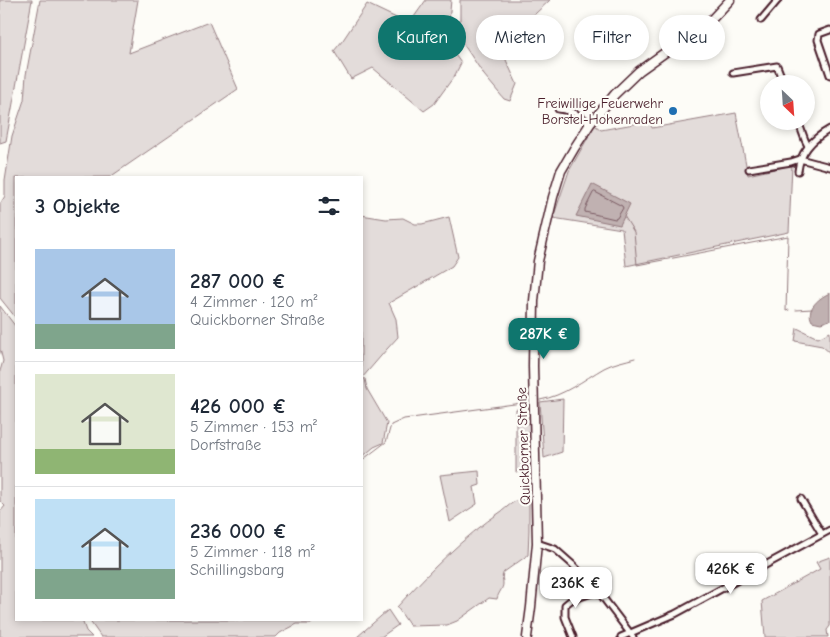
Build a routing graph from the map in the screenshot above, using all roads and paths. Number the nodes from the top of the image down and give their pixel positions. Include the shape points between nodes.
1 (730, 0) edge
2 (778, 0) edge
3 (761, 20) dead end
4 (830, 30) edge
5 (733, 73) dead end
6 (780, 75) edge
7 (830, 75) edge
8 (558, 109) dead end
9 (590, 124) junction
10 (830, 129) edge
11 (801, 130) edge
12 (808, 146) junction
13 (800, 159) junction
14 (830, 167) edge
15 (749, 170) dead end
16 (798, 171) dead end
17 (801, 499) dead end
18 (830, 530) edge
19 (822, 534) junction
20 (537, 543) junction
21 (598, 590) junction
22 (633, 636) edge
23 (527, 637) edge
24 (572, 637) edge
25 (621, 637) edge

1 - 9 main road, Quickborner Straße via 705,25 639,71
2 - 3 street
4 - 7 street via 819,34 818,40
5 - 6 street via 777,66
8 - 9 street via 578,114
9 - 20 main road, Quickborner Straße via 561,171 538,261 533,333
10 - 12 street
11 - 12 street
12 - 13 street
13 - 14 street
13 - 15 street
13 - 16 street
17 - 19 street
18 - 19 street
19 - 22 street
20 - 21 street via 555,549
20 - 23 main road, Quickborner Straße
21 - 22 street
21 - 24 street via 564,605
22 - 25 street

